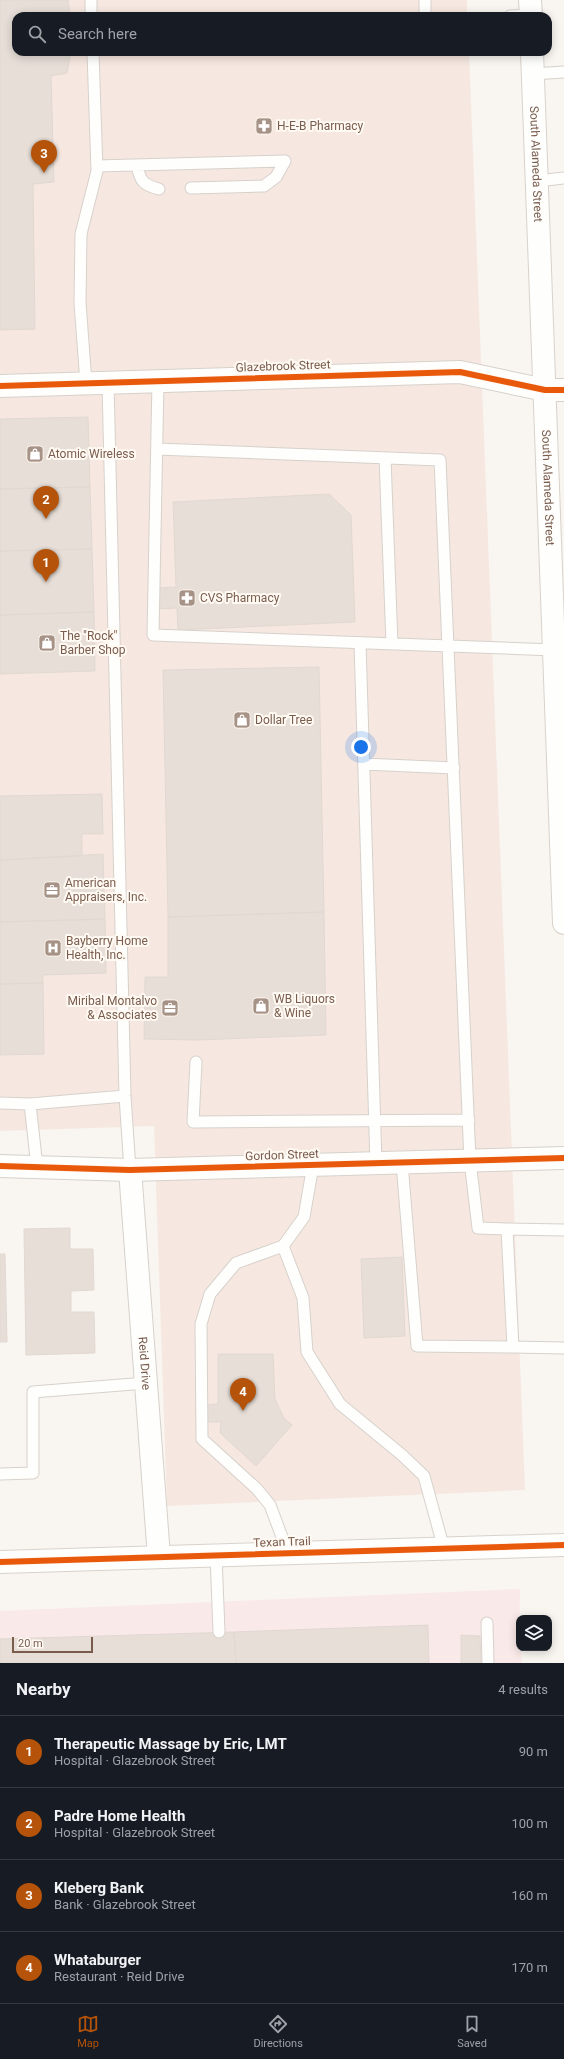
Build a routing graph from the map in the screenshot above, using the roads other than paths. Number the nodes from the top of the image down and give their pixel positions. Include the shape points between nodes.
1 (91, 0) edge
2 (425, 0) edge
3 (91, 12) edge
4 (425, 12) edge
5 (93, 56) edge
6 (532, 56) edge
7 (564, 72) edge
8 (533, 74) junction
9 (137, 165) junction
10 (97, 166) junction
11 (564, 178) edge
12 (537, 181) junction
13 (191, 188) dead end
14 (159, 189) dead end
15 (158, 381) junction
16 (108, 382) junction
17 (86, 383) junction
18 (0, 386) edge
19 (555, 390) edge
20 (157, 449) junction
21 (385, 458) junction
22 (559, 617) edge
23 (360, 643) junction
24 (392, 644) junction
25 (449, 646) junction
26 (555, 650) junction
27 (364, 764) junction
28 (454, 768) junction
29 (562, 791) edge
30 (564, 923) edge
31 (196, 1062) dead end
32 (125, 1096) junction
33 (0, 1103) edge
34 (30, 1104) junction
35 (469, 1120) junction
36 (375, 1121) junction
37 (564, 1158) edge
38 (470, 1161) junction
39 (402, 1163) junction
40 (376, 1164) junction
41 (313, 1165) junction
42 (0, 1166) edge
43 (37, 1167) junction
44 (130, 1170) junction
45 (507, 1229) junction
46 (564, 1230) edge
47 (283, 1246) junction
48 (513, 1347) junction
49 (564, 1348) edge
50 (146, 1383) junction
51 (0, 1474) edge
52 (564, 1545) edge
53 (444, 1548) junction
54 (288, 1553) junction
55 (216, 1555) junction
56 (158, 1557) junction
57 (0, 1562) edge
58 (487, 1623) dead end
59 (219, 1632) dead end
60 (488, 1663) edge

1 - 3 lane
2 - 4 lane
5 - 10 lane
6 - 8 street, South Alameda Street
7 - 8 lane
8 - 12 street, South Alameda Street
9 - 10 lane
9 - 13 lane via 285,161 276,176 264,186
9 - 14 lane via 139,178 149,187
10 - 17 lane via 81,234 80,303
11 - 12 lane
12 - 19 street, South Alameda Street
15 - 16 street, Glazebrook Street
15 - 19 street, Glazebrook Street via 460,372
15 - 20 lane
16 - 17 street, Glazebrook Street
16 - 32 lane
17 - 18 street, Glazebrook Street
19 - 22 street, South Alameda Street
20 - 21 lane
20 - 23 lane via 153,635
21 - 24 lane
21 - 25 lane via 440,460
22 - 26 street, South Alameda Street
23 - 24 lane
23 - 27 lane
24 - 25 lane
25 - 26 lane
25 - 28 lane
26 - 29 street, South Alameda Street
27 - 28 lane
27 - 36 lane
28 - 35 lane
29 - 30 street, South Alameda Street
31 - 36 lane via 193,1122
32 - 34 lane
32 - 44 lane
33 - 34 lane
34 - 43 lane
35 - 36 lane
35 - 38 lane
36 - 40 lane
37 - 38 street, Gordon Street
38 - 39 street, Gordon Street
38 - 45 lane via 478,1228
39 - 40 street, Gordon Street
39 - 48 lane via 417,1346
40 - 41 street, Gordon Street
41 - 44 street, Gordon Street
41 - 47 lane via 304,1217
42 - 43 street, Gordon Street
43 - 44 street, Gordon Street
44 - 50 street, Reid Drive
45 - 46 lane
45 - 48 lane
47 - 53 lane via 303,1298 307,1352 340,1404 424,1476
47 - 54 lane via 236,1263 210,1294 201,1324 202,1439 258,1489 270,1505
48 - 49 lane
50 - 51 lane via 33,1392 33,1473
50 - 56 street, Reid Drive
52 - 53 street, Texan Trail
53 - 54 street, Texan Trail
54 - 55 street, Texan Trail
55 - 56 street, Texan Trail
55 - 59 lane
56 - 57 street, Texan Trail
58 - 60 lane

